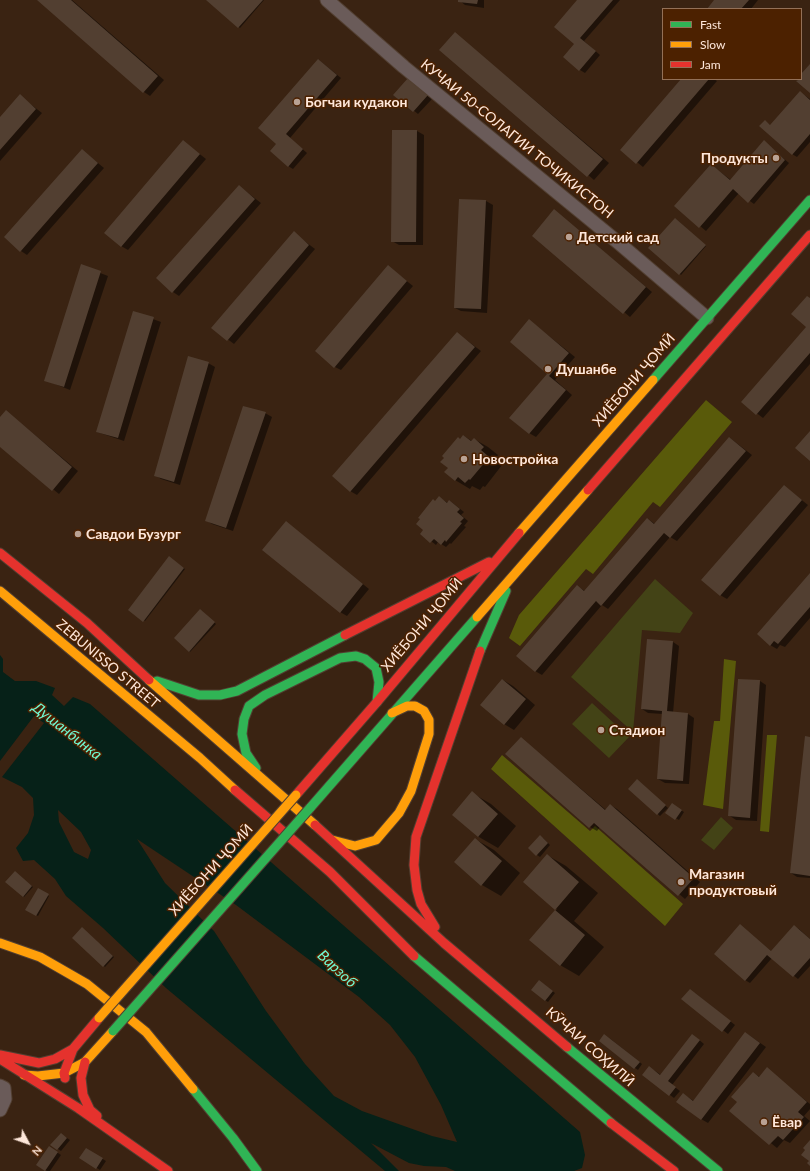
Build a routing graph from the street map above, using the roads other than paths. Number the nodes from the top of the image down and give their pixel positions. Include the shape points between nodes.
1 (327, 0) edge
2 (810, 200) edge
3 (810, 234) edge
4 (707, 318) junction
5 (0, 552) edge
6 (497, 558) junction
7 (515, 573) junction
8 (0, 591) edge
9 (24, 600) dead end
10 (20, 610) junction
11 (144, 676) junction
12 (377, 702) junction
13 (392, 714) junction
14 (263, 780) junction
15 (332, 840) junction
16 (0, 942) edge
17 (444, 943) junction
18 (73, 1049) junction
19 (0, 1055) edge
20 (0, 1059) edge
21 (85, 1062) junction
22 (64, 1073) junction
23 (22, 1074) junction
24 (0, 1086) edge
25 (622, 1094) junction
26 (623, 1104) dead end
27 (78, 1108) junction
28 (0, 1110) edge
29 (614, 1115) dead end
30 (604, 1117) junction
31 (114, 1132) junction
32 (168, 1171) edge
33 (257, 1171) edge
34 (674, 1171) edge
35 (718, 1171) edge

1 - 4 street, КУЧАИ 50-СОЛАГИИ ТОЧИКИСТОН via 404,68
2 - 4 main road, ХИЁБОНИ ҶОМӢ
3 - 7 main road
4 - 6 main road, ХИЁБОНИ ҶОМӢ
5 - 11 main road, КӮЧАИ СОҲИЛӢ via 38,590 87,623
6 - 11 main road via 237,691 220,695 199,695
6 - 12 main road, ХИЁБОНИ ҶОМӢ
7 - 13 main road
7 - 17 main road via 484,641 416,837 414,865 421,904
8 - 10 main road, ZEBUNISSO STREET
9 - 10 main road
10 - 30 main road, ZEBUNISSO STREET via 200,758 330,872 425,966
11 - 14 main road, КӮЧАИ СОҲИЛӢ
12 - 14 main road via 376,668 365,659 356,656 340,658 265,695 249,706 242,734 246,753
12 - 18 main road, ХИЁБОНИ ҶОМӢ, bridge
13 - 15 main road via 407,706 415,706 424,711 429,720 428,734 411,791 399,813 376,840 355,846
13 - 21 main road, bridge
14 - 15 main road, КӮЧАИ СОҲИЛӢ
15 - 17 main road, КӮЧАИ СОҲИЛӢ
16 - 33 main road via 40,957 87,984 146,1032 224,1126
17 - 25 main road, КӮЧАИ СОҲИЛӢ
18 - 19 main road via 55,1059 39,1063
18 - 22 main road, ХИЁБОНИ ҶОМӢ
20 - 23 main road
21 - 22 main road
21 - 31 main road via 81,1078 83,1095 90,1110
22 - 23 main road via 38,1076
22 - 27 main road via 67,1088
23 - 27 main road
24 - 28 street via 4,1088 5,1099
25 - 26 main road
25 - 35 main road, КӮЧАИ СОҲИЛӢ
27 - 31 main road
29 - 30 main road
30 - 34 main road, ZEBUNISSO STREET
31 - 32 main road

